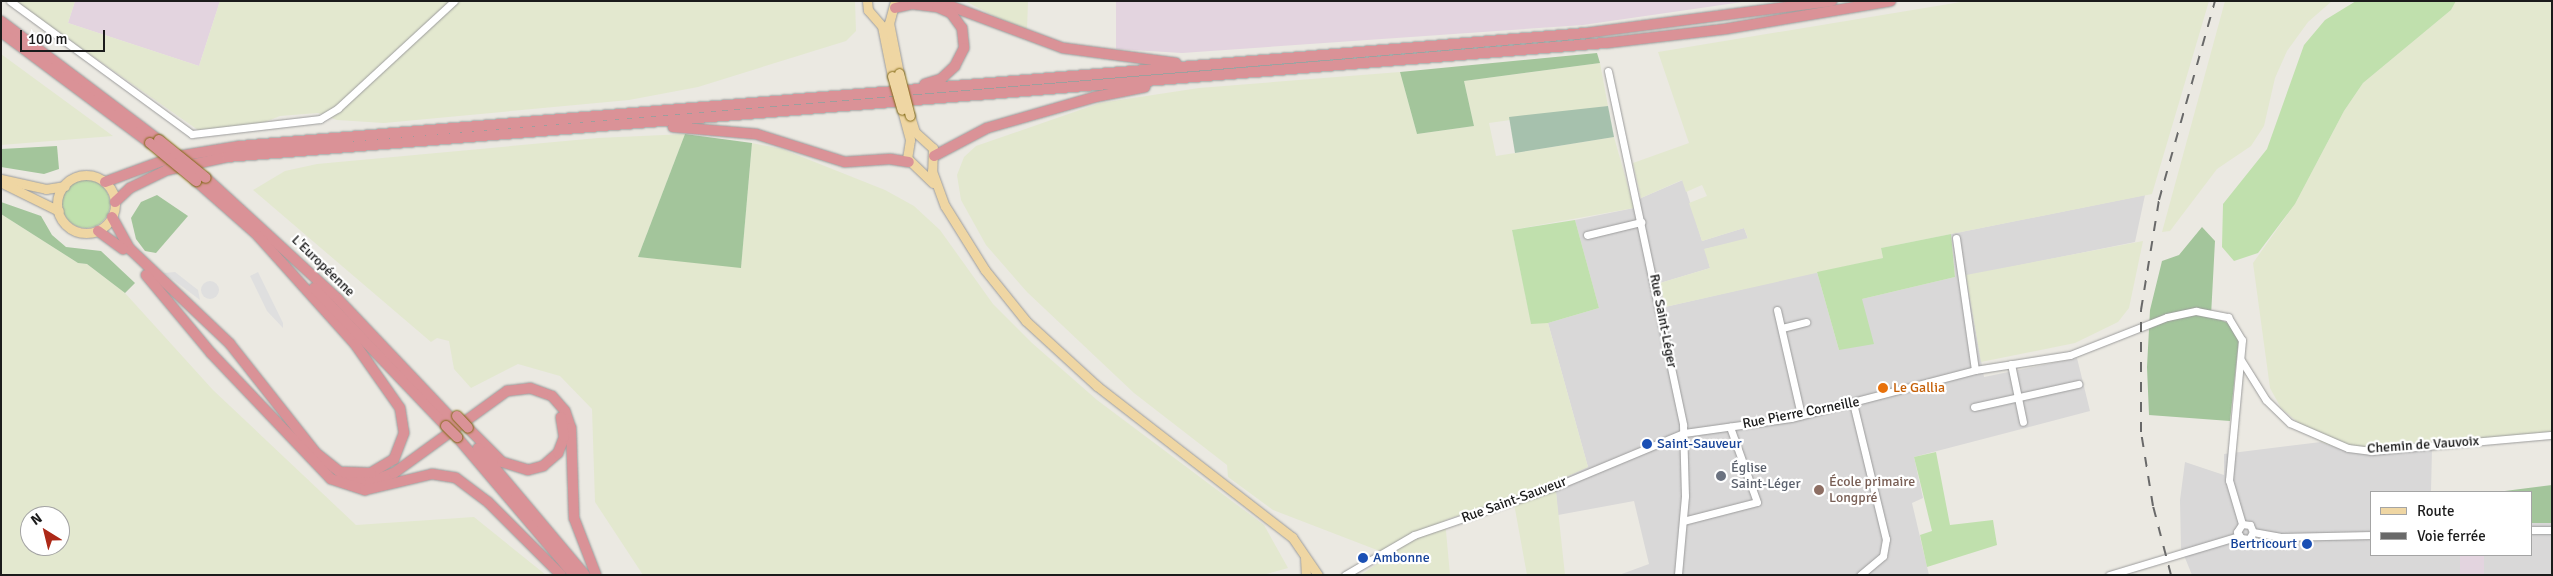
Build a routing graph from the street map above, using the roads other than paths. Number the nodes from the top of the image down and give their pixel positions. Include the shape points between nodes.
1 (10, 1) edge
2 (454, 1) edge
3 (868, 1) edge
4 (938, 1) edge
5 (1832, 1) edge
6 (1891, 1) edge
7 (893, 8) edge
8 (875, 17) junction
9 (1, 21) edge
10 (1, 32) edge
11 (1206, 65) junction
12 (1608, 71) dead end
13 (895, 75) junction
14 (1172, 79) junction
15 (890, 92) junction
16 (606, 127) junction
17 (154, 141) junction
18 (923, 141) junction
19 (910, 145) junction
20 (932, 159) junction
21 (913, 165) junction
22 (201, 180) junction
23 (1, 181) edge
24 (105, 182) junction
25 (65, 186) junction
26 (935, 186) junction
27 (115, 202) junction
28 (59, 211) junction
29 (112, 217) junction
30 (1641, 222) junction
31 (98, 230) junction
32 (1587, 235) dead end
33 (258, 236) junction
34 (1956, 238) dead end
35 (1776, 310) dead end
36 (1806, 322) dead end
37 (1782, 328) junction
38 (2242, 360) junction
39 (2011, 364) junction
40 (1975, 370) junction
41 (2078, 384) dead end
42 (2018, 398) junction
43 (1853, 403) junction
44 (1974, 407) dead end
45 (1801, 416) junction
46 (452, 421) junction
47 (2023, 422) dead end
48 (1730, 427) junction
49 (463, 432) junction
50 (1684, 433) junction
51 (2552, 435) edge
52 (327, 464) junction
53 (376, 489) junction
54 (1684, 521) junction
55 (2242, 524) junction
56 (2533, 530) edge
57 (2552, 530) edge
58 (2253, 532) junction
59 (2370, 535) edge
60 (2239, 536) junction
61 (1304, 552) junction
62 (1347, 574) edge
63 (561, 575) edge
64 (574, 575) edge
65 (585, 575) edge
66 (596, 575) edge
67 (1306, 575) edge
68 (1318, 575) edge
69 (1340, 575) edge
70 (1678, 575) edge
71 (1860, 575) edge
72 (2110, 575) edge

1 - 2 street via 192,134 320,119 338,108
3 - 8 main road via 868,10
4 - 11 highway via 1063,48 1105,56
5 - 11 highway via 1586,33
6 - 14 highway via 1754,24 1606,43
7 - 8 main road
7 - 13 main road
7 - 15 highway via 912,4 945,10 962,28 964,48 955,66 941,78
8 - 13 main road via 882,26
9 - 17 highway, L'Européenne
10 - 17 highway, L'Européenne
11 - 15 highway
12 - 30 street, Rue Saint-Léger
13 - 18 main road, bridge
13 - 19 main road, bridge
14 - 16 highway
14 - 20 highway via 987,128
15 - 24 highway via 240,146 173,158
16 - 21 highway via 704,127 756,134 845,162 890,159
16 - 27 highway via 201,160 145,180
17 - 22 highway, L'Européenne, bridge
18 - 19 main road
18 - 20 main road via 933,148
19 - 21 main road
20 - 21 main road
20 - 26 main road
21 - 26 main road
22 - 33 highway, L'Européenne
22 - 46 highway, L'Européenne via 338,299
23 - 25 main road via 46,188
23 - 28 main road
24 - 25 main road via 82,176
24 - 27 main road
25 - 28 main road via 58,197
26 - 61 main road via 985,270 1042,338 1097,386 1285,532
27 - 29 main road
28 - 31 main road via 76,231
29 - 31 main road
29 - 52 highway via 130,249 230,344 292,425
30 - 32 street
30 - 50 street, Rue Saint-Léger
31 - 53 highway via 119,244 211,352 324,473 349,488
33 - 46 highway, L'Européenne
33 - 52 highway via 370,362 402,415 402,445 381,470 354,474
34 - 40 street
35 - 37 street
36 - 37 street
37 - 45 street
38 - 39 street, Rue Pierre Corneille via 2238,328 2228,318 2213,312 2176,314 2081,352
38 - 51 street, Chemin de Vauvoix via 2266,400 2290,423 2348,448 2372,451
38 - 55 street via 2229,480
39 - 40 street, Rue Pierre Corneille
39 - 42 street
40 - 43 street, Rue Pierre Corneille
41 - 42 street
42 - 44 street
42 - 47 street
43 - 45 street, Rue Pierre Corneille
43 - 71 street via 1886,539 1883,556
45 - 48 street, Rue Pierre Corneille
46 - 49 highway, L'Européenne, bridge
46 - 49 highway, bridge
48 - 50 street, Rue Pierre Corneille
48 - 54 street via 1757,502
49 - 53 highway via 502,462 528,470 555,457 564,432 560,414 548,400 528,394 512,396 489,407 401,475
49 - 64 highway, L'Européenne
49 - 65 highway, L'Européenne
50 - 54 street, Rue Saint-Léger
50 - 62 street, Rue Saint-Sauveur via 1554,487 1414,535
52 - 66 highway via 350,480 379,480 403,468 500,394 522,388 545,392 561,405 571,428 574,518
53 - 63 highway via 432,474 456,478 494,508
54 - 70 street, Rue Saint-Léger
55 - 58 street via 2250,525
55 - 60 street via 2238,529
56 - 57 street
58 - 59 street via 2280,537
58 - 60 street via 2249,538
60 - 72 street
61 - 67 main road
61 - 68 main road
62 - 69 street, Rue Saint-Sauveur

